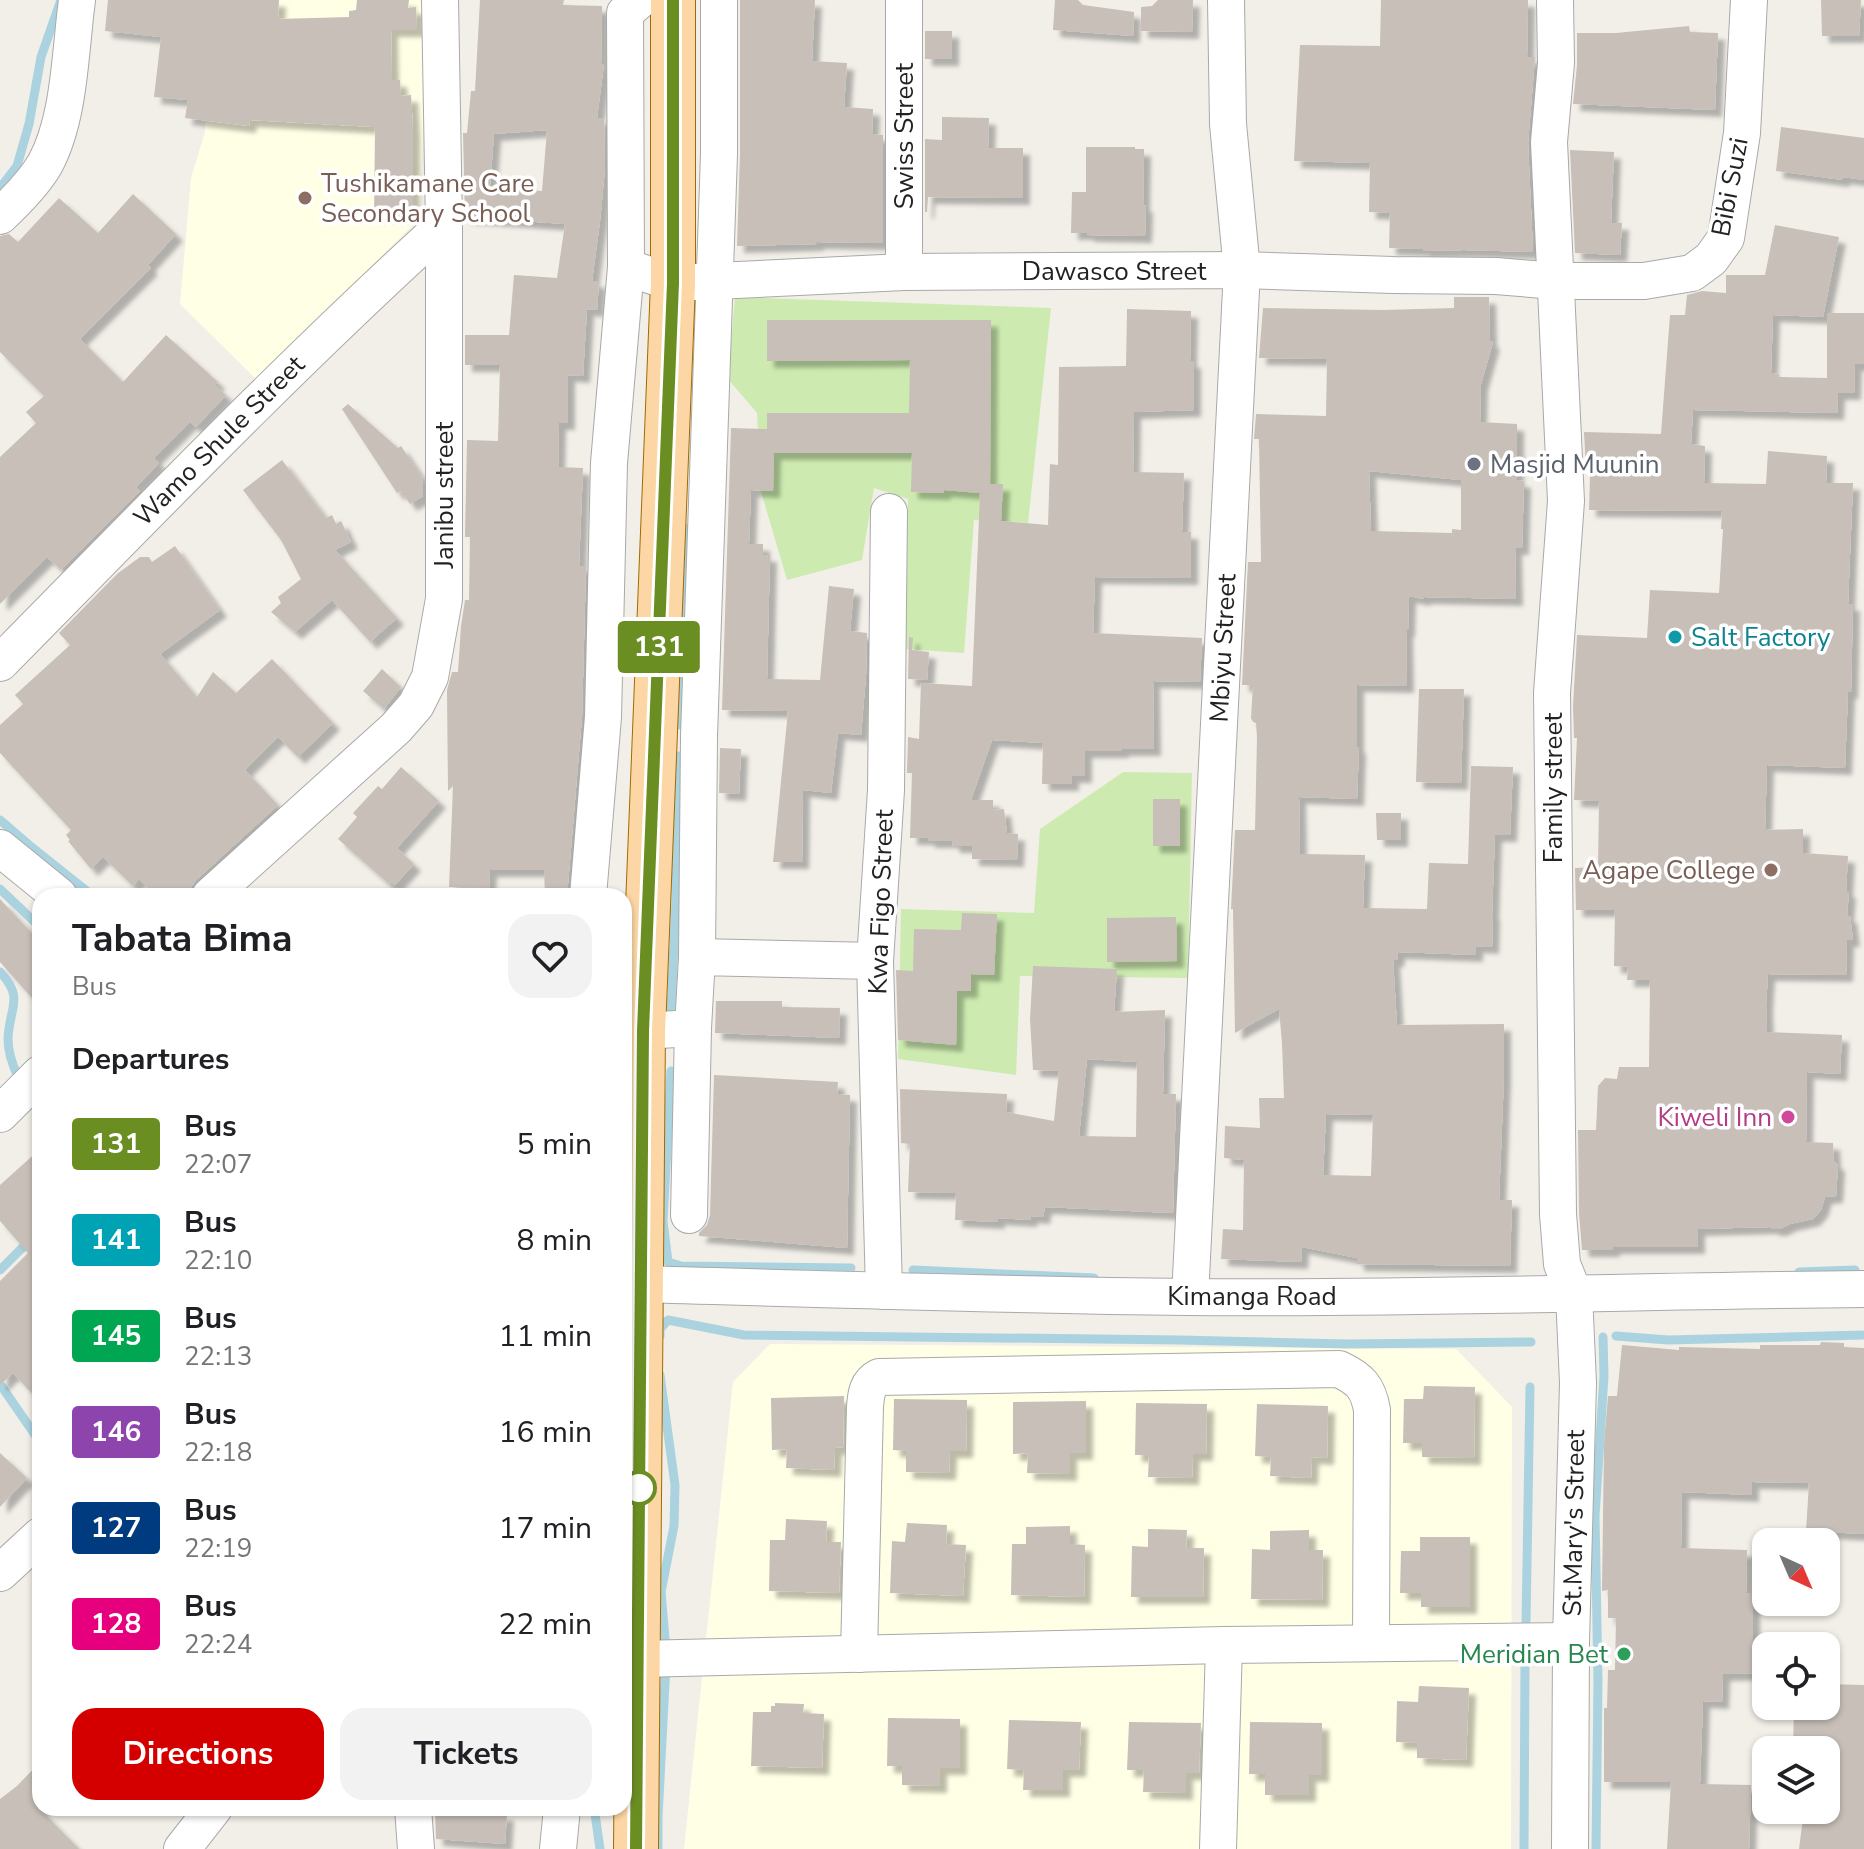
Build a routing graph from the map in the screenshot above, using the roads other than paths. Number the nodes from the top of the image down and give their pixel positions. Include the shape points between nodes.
1 (77, 0) edge
2 (440, 0) edge
3 (640, 0) edge
4 (673, 0) edge
5 (719, 0) edge
6 (904, 0) edge
7 (1226, 0) edge
8 (1555, 0) edge
9 (1749, 0) edge
10 (719, 154) junction
11 (673, 159) junction
12 (0, 216) edge
13 (444, 225) junction
14 (626, 267) junction
15 (1242, 270) junction
16 (904, 272) junction
17 (1556, 281) junction
18 (694, 282) junction
19 (685, 510) junction
20 (889, 512) dead end
21 (0, 663) edge
22 (603, 717) junction
23 (656, 730) junction
24 (699, 736) junction
25 (653, 818) junction
26 (596, 821) junction
27 (0, 848) edge
28 (49, 888) edge
29 (219, 888) edge
30 (589, 888) edge
31 (697, 957) junction
32 (875, 961) junction
33 (693, 1028) junction
34 (643, 1031) junction
35 (32, 1082) edge
36 (0, 1114) edge
37 (689, 1215) dead end
38 (632, 1283) edge
39 (1864, 1289) edge
40 (884, 1291) junction
41 (1574, 1294) junction
42 (1190, 1297) junction
43 (632, 1373) edge
44 (632, 1453) edge
45 (32, 1543) edge
46 (0, 1573) edge
47 (1571, 1641) junction
48 (1371, 1643) junction
49 (1224, 1645) junction
50 (859, 1654) junction
51 (638, 1659) junction
52 (632, 1767) edge
53 (208, 1816) edge
54 (414, 1816) edge
55 (561, 1816) edge
56 (632, 1816) edge
57 (182, 1849) edge
58 (416, 1849) edge
59 (558, 1849) edge
60 (636, 1849) edge
61 (1218, 1849) edge
62 (1570, 1849) edge

1 - 12 street via 62,120 44,165
2 - 13 street, Janibu street
3 - 14 street via 625,13
4 - 11 main road
5 - 10 street
6 - 16 street, Swiss Street
7 - 15 street, Mbiyu Street via 1228,124
8 - 17 street, Family street via 1549,142
9 - 17 street, Bibi Suzi via 1742,133 1726,238 1692,273 1644,281
10 - 11 street
10 - 18 street
11 - 18 main road
13 - 21 street, Wamo Shule Street via 278,381
13 - 29 street, Janibu street via 444,599 430,677 396,728
14 - 18 street
14 - 22 street via 609,463
15 - 16 street, Dawasco Street
15 - 17 street, Dawasco Street
15 - 42 street, Mbiyu Street
16 - 18 street, Dawasco Street
17 - 41 street, Family street via 1566,501 1552,693 1558,1214 1562,1264
18 - 19 main road
19 - 23 main road
19 - 24 street
20 - 32 street, Kwa Figo Street via 886,790
22 - 23 street
22 - 26 street
23 - 24 street
23 - 25 main road
24 - 31 street
25 - 26 street
25 - 34 main road
26 - 30 street
27 - 28 street
31 - 32 street
31 - 33 street
32 - 40 street, Kwa Figo Street
33 - 34 street
33 - 37 street
34 - 38 main road
35 - 36 street
38 - 40 street, Kimanga Road
38 - 43 main road
39 - 41 street, Kimanga Road
40 - 42 street, Kimanga Road
41 - 42 street, Kimanga Road
41 - 47 street, St.Mary's Street via 1578,1383
43 - 44 main road
44 - 51 main road
45 - 46 street
47 - 48 street
47 - 62 street, St.Mary's Street
48 - 49 street
48 - 50 street via 1372,1410 1356,1377 1339,1369 879,1377 867,1392
49 - 50 street
49 - 61 street
50 - 51 street
51 - 52 main road
53 - 57 street
54 - 58 street
55 - 59 street
56 - 60 main road

